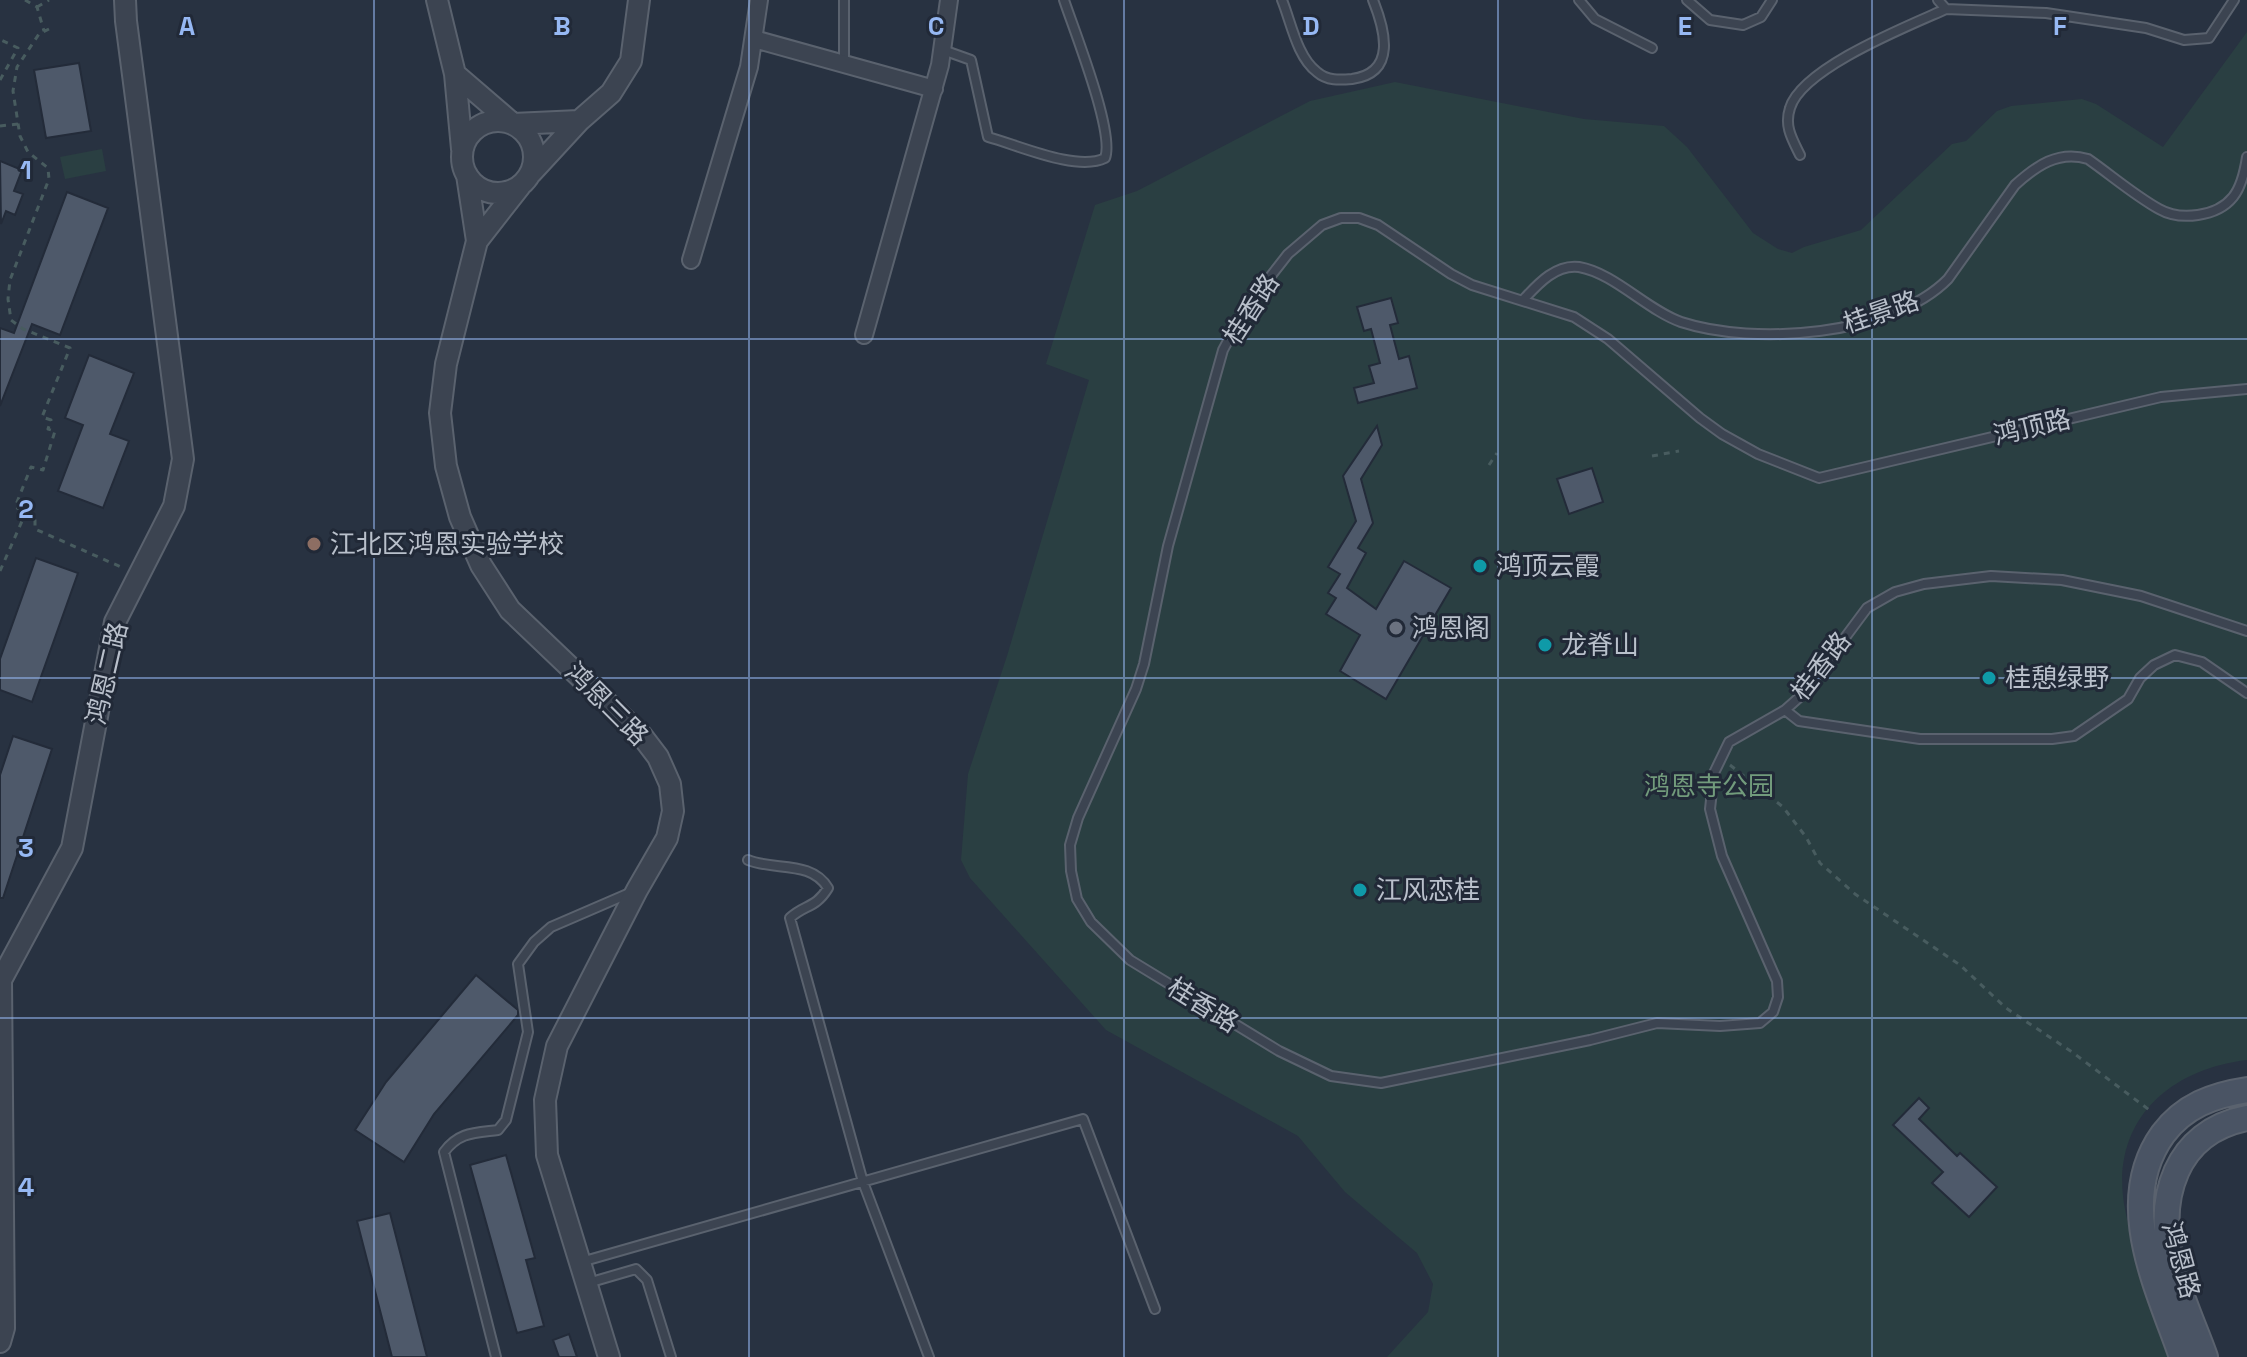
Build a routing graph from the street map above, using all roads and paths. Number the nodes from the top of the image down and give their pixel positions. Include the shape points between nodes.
1 (25, 0) edge
2 (49, 0) edge
3 (125, 0) edge
4 (437, 0) edge
5 (639, 0) edge
6 (759, 0) edge
7 (844, 0) edge
8 (949, 0) edge
9 (1064, 0) edge
10 (1282, 0) edge
11 (1373, 0) edge
12 (1579, 0) edge
13 (1687, 0) edge
14 (1772, 0) edge
15 (1938, 0) edge
16 (2234, 0) edge
17 (37, 7) junction
18 (1946, 9) junction
19 (754, 39) junction
20 (1, 40) edge
21 (1652, 48) dead end
22 (943, 50) junction
23 (844, 64) junction
24 (455, 74) junction
25 (0, 80) edge
26 (934, 89) junction
27 (579, 121) junction
28 (18, 124) junction
29 (513, 124) junction
30 (0, 126) edge
31 (462, 153) junction
32 (1800, 155) dead end
33 (2247, 157) edge
34 (467, 175) junction
35 (524, 181) junction
36 (477, 241) junction
37 (691, 260) dead end
38 (1523, 300) junction
39 (864, 335) dead end
40 (2247, 389) edge
41 (1679, 451) dead end
42 (1497, 453) dead end
43 (1652, 456) dead end
44 (1489, 465) dead end
45 (1819, 478) joint
46 (26, 512) junction
47 (0, 571) edge
48 (139, 575) junction
49 (2247, 631) edge
50 (2247, 693) edge
51 (1785, 710) junction
52 (1721, 758) junction
53 (748, 860) dead end
54 (637, 890) junction
55 (2247, 1090) edge
56 (2152, 1112) dead end
57 (2247, 1118) edge
58 (863, 1182) junction
59 (580, 1262) junction
60 (587, 1284) junction
61 (1155, 1309) dead end
62 (0, 1342) edge
63 (496, 1357) edge
64 (609, 1357) edge
65 (671, 1357) edge
66 (929, 1357) edge
67 (2182, 1357) edge
68 (2205, 1357) edge

1 - 17 path
2 - 17 path
3 - 48 street, 鸿恩二路 via 183,459 174,506
4 - 24 street
5 - 27 street via 631,61 611,93
6 - 19 street
7 - 23 lane
8 - 22 street
9 - 22 lane via 1109,148 1096,162 1080,163 988,137 971,60
10 - 11 lane via 1305,59 1318,74 1337,81 1365,77 1384,53 1382,23
12 - 21 lane via 1595,19
13 - 14 lane via 1710,20 1743,25 1761,17
15 - 18 lane
16 - 18 lane via 2209,38 2184,40 2146,28 2046,13
17 - 28 path via 46,30 17,67 13,91
18 - 32 lane via 1813,77 1790,106 1788,130
19 - 23 street
19 - 37 street
20 - 25 path via 18,48
22 - 26 street
23 - 26 street
24 - 29 street
24 - 31 street
26 - 39 street
27 - 29 street
27 - 35 street
28 - 30 path
28 - 46 path via 28,152 48,168 49,179 10,280 11,320 70,348 42,417 51,420 48,429 55,431 43,470 31,467 15,507
29 - 31 street via 480,125
29 - 35 street via 530,141 534,156
31 - 34 street
33 - 38 lane, 桂景路 via 2232,199 2207,213 2175,216 2088,159 2076,155 2041,164 2015,185 1936,290 1923,300 1849,327 1748,335 1680,322 1577,267 1542,279
34 - 35 street via 496,193
34 - 36 street
35 - 36 street
36 - 54 street, 鸿恩三路 via 446,364 440,413 446,466 481,565 510,610 658,757 670,784 673,811 667,838
38 - 45 lane, 桂香路 via 1574,317 1608,339 1722,434
38 - 52 lane, 桂香路 via 1472,285 1378,225 1341,218 1322,225 1288,254 1245,309 1223,350 1168,546 1136,689 1070,845 1077,899 1091,922 1130,960 1279,1051 1331,1076 1381,1083 1657,1023 1760,1023 1773,1012 1777,981 1722,856 1710,809
40 - 45 lane, 鸿顶路 via 2161,397
41 - 43 path
42 - 44 path
46 - 47 path
46 - 48 path via 35,516 35,529
48 - 62 street, 鸿恩二路 via 115,622 72,848 1,980
49 - 51 lane, 桂香路 via 2141,596 2062,580 1991,576 1924,584 1867,608 1803,694
50 - 51 lane via 2202,662 2175,655 2154,665 2128,699 2074,736 1920,739 1799,721
51 - 52 lane, 桂香路 via 1729,742
52 - 56 path via 1783,807 1820,863 1855,894 1960,965 2006,1008
53 - 58 lane via 806,869 828,888 790,918
54 - 59 street, 鸿恩三路 via 557,1046 545,1100 547,1155
54 - 63 lane via 551,927 534,942 518,964 528,1032 506,1120 498,1130 453,1139 444,1152
55 - 67 main road, 鸿恩路 via 2192,1106 2154,1147 2143,1174 2143,1237
57 - 68 main road, 鸿恩路 via 2207,1133 2188,1149 2170,1190 2167,1234 2172,1264
58 - 59 lane
58 - 61 lane via 1083,1119
58 - 66 lane
59 - 60 street, 鸿恩三路
60 - 64 street, 鸿恩三路
60 - 65 lane via 636,1269 647,1280

